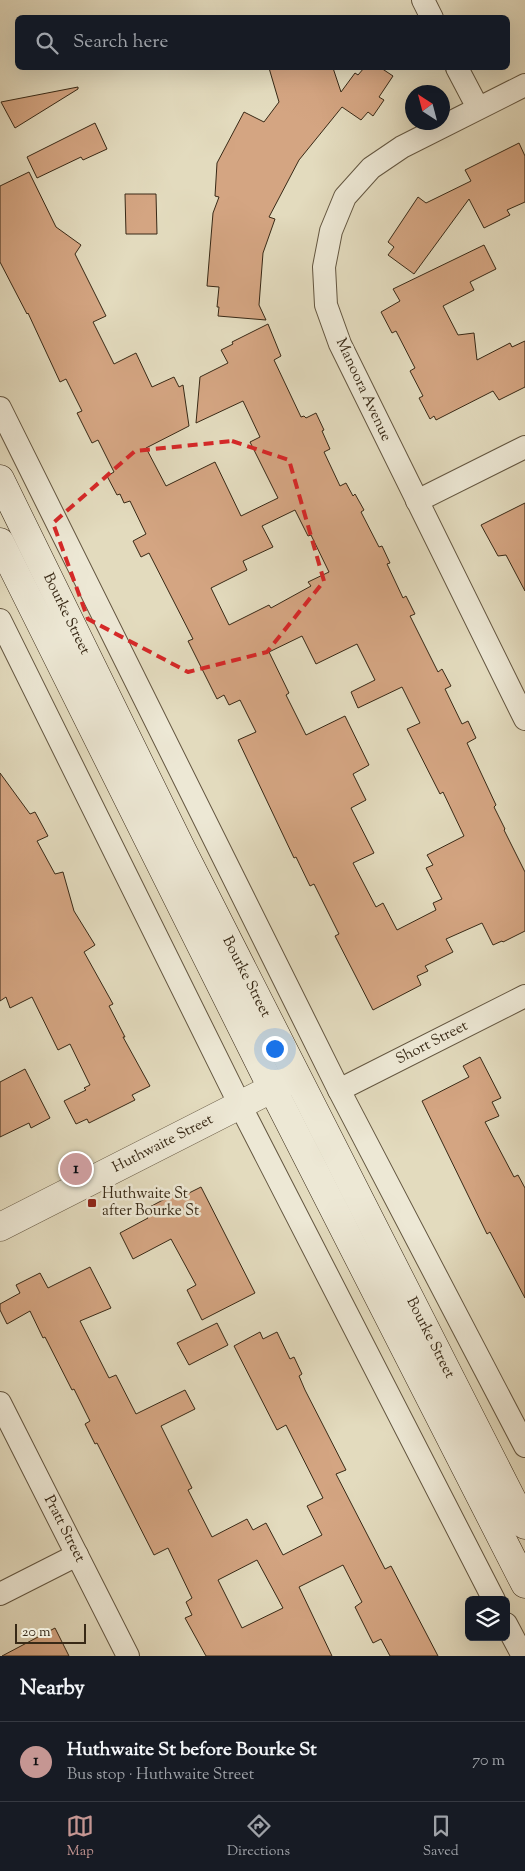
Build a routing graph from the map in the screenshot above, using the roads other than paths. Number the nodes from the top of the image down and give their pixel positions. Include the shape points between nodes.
1 (423, 0) edge
2 (430, 15) edge
3 (458, 70) edge
4 (525, 85) edge
5 (478, 108) junction
6 (0, 408) edge
7 (525, 447) edge
8 (0, 479) edge
9 (416, 501) junction
10 (0, 542) edge
11 (0, 620) edge
12 (525, 719) edge
13 (525, 996) edge
14 (296, 1076) junction
15 (272, 1088) junction
16 (339, 1090) junction
17 (240, 1105) junction
18 (0, 1227) edge
19 (0, 1403) edge
20 (525, 1446) edge
21 (525, 1525) edge
22 (77, 1555) junction
23 (525, 1584) edge
24 (0, 1594) edge
25 (492, 1596) edge
26 (510, 1632) edge
27 (128, 1656) edge
28 (523, 1656) edge

1 - 2 street
3 - 5 street
4 - 5 street, Manoora Avenue
5 - 9 street, Manoora Avenue via 402,147 371,168 345,197 331,231 324,267 326,305 340,344
6 - 16 street
7 - 9 street
8 - 14 main road, Bourke Street
9 - 12 street, Manoora Avenue
10 - 15 main road, Bourke Street
11 - 17 street
13 - 16 street, Short Street
14 - 15 main road, Huthwaite Street
14 - 21 main road, Bourke Street
15 - 17 main road, Huthwaite Street
15 - 23 main road, Bourke Street
16 - 20 street
17 - 18 main road, Huthwaite Street
17 - 25 street
19 - 22 street, Pratt Street
22 - 24 street
22 - 27 street, Pratt Street
26 - 28 street

